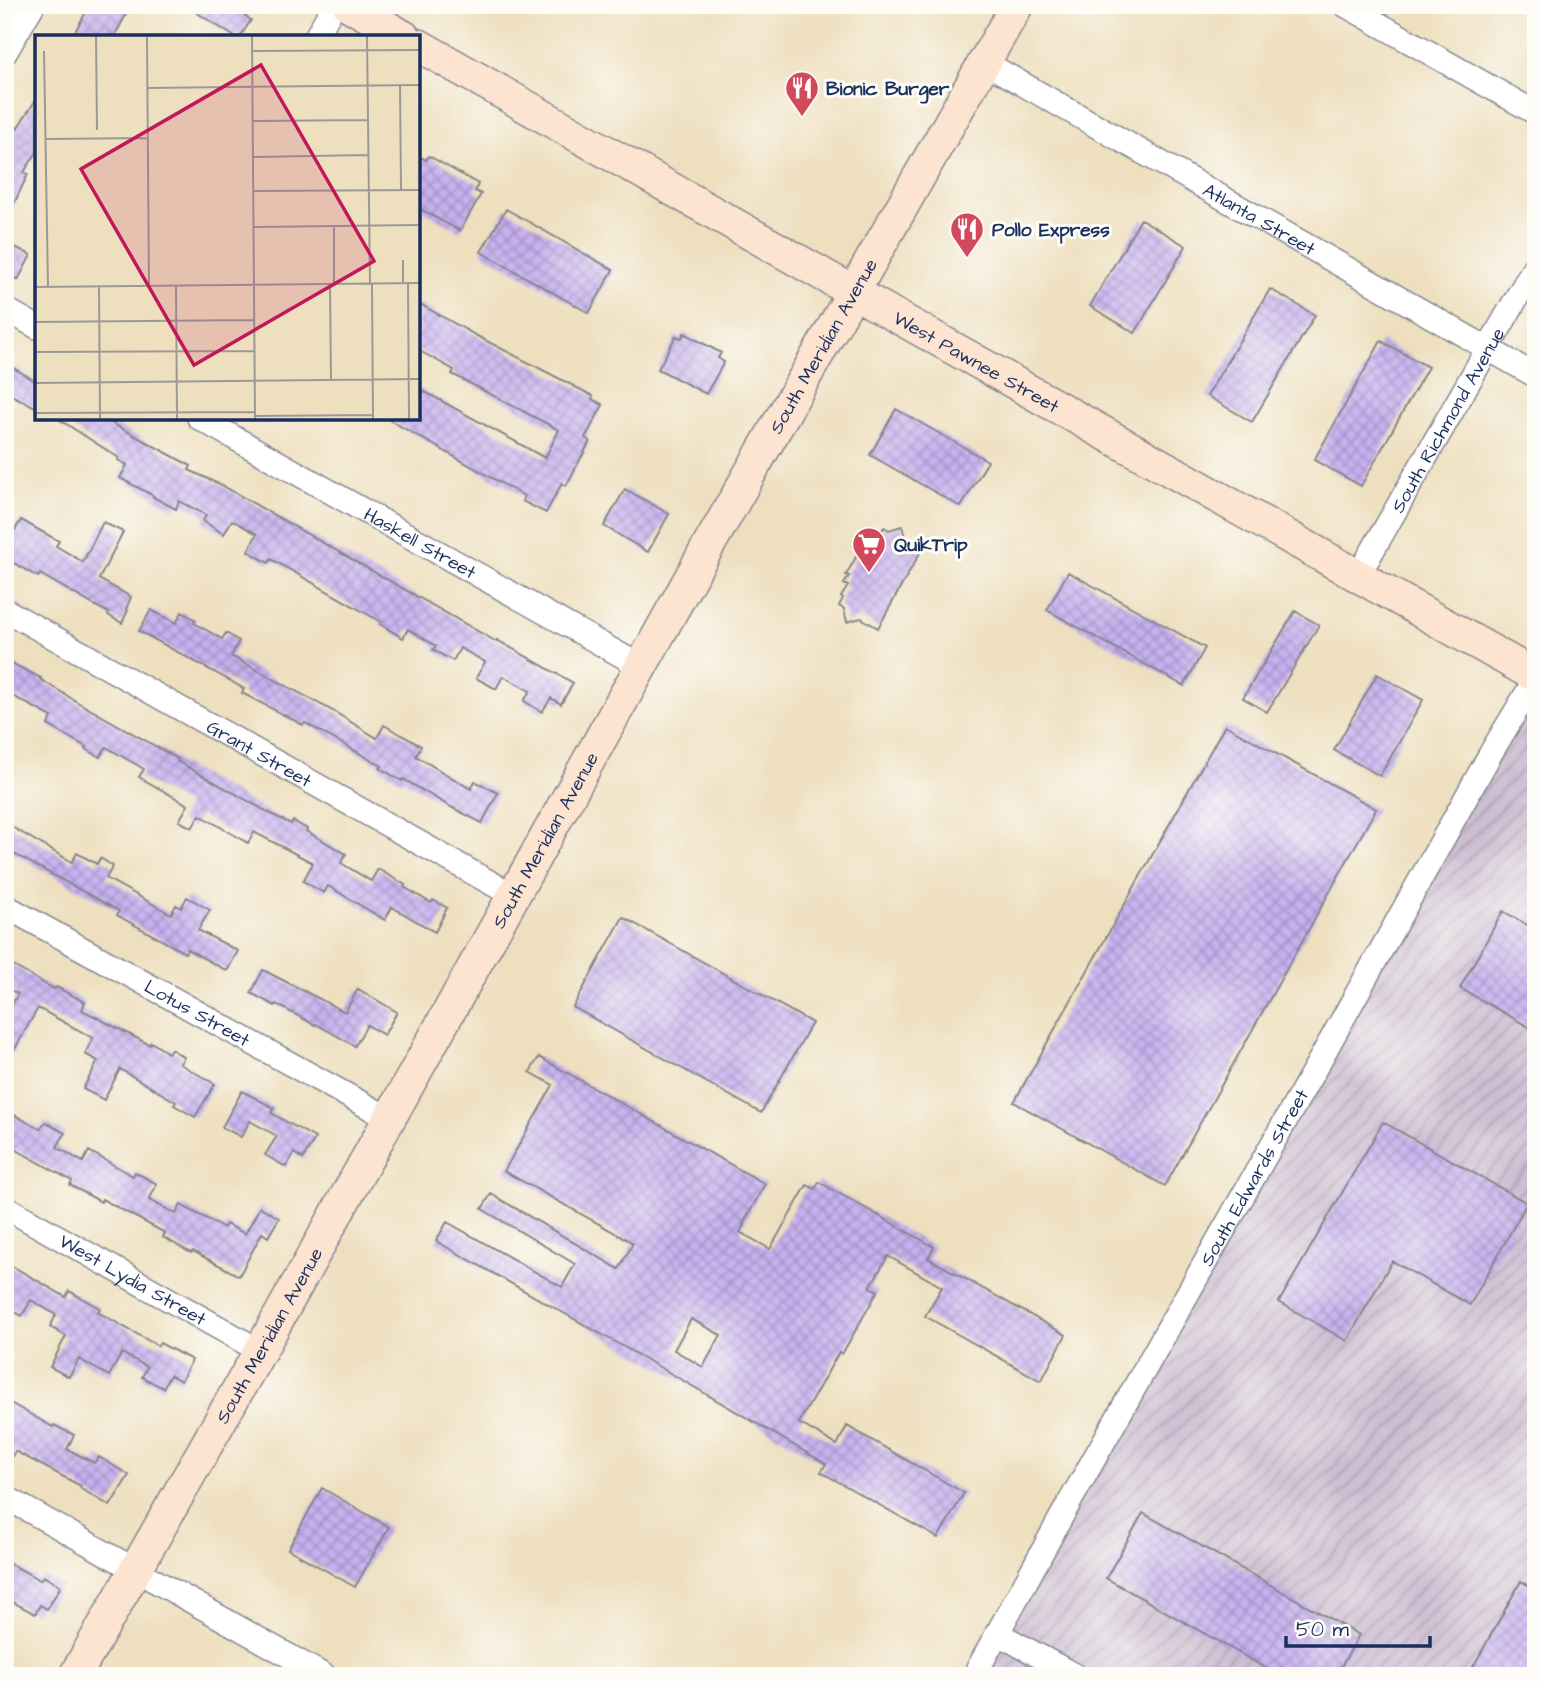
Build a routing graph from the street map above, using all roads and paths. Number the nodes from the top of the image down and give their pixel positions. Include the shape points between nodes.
1 (33, 5) edge
2 (334, 5) edge
3 (1017, 5) edge
4 (1345, 5) edge
5 (362, 8) edge
6 (317, 35) edge
7 (401, 35) edge
8 (420, 46) edge
9 (5, 53) edge
10 (984, 62) junction
11 (1536, 113) edge
12 (1536, 264) edge
13 (853, 292) junction
14 (5, 309) edge
15 (35, 326) edge
16 (1487, 349) junction
17 (1536, 376) edge
18 (203, 420) edge
19 (1359, 576) junction
20 (5, 610) edge
21 (642, 667) junction
22 (1536, 677) edge
23 (514, 896) junction
24 (5, 906) edge
25 (390, 1119) junction
26 (5, 1207) edge
27 (260, 1351) junction
28 (5, 1497) edge
29 (135, 1569) junction
30 (997, 1633) junction
31 (75, 1676) edge
32 (325, 1676) edge
33 (974, 1676) edge
34 (1076, 1676) edge

1 - 9 street
2 - 6 street
3 - 10 main road, South Meridian Avenue
4 - 11 street
5 - 7 main road
8 - 13 main road, West Pawnee Street
10 - 13 main road, South Meridian Avenue
10 - 16 street, Atlanta Street
12 - 16 street, South Richmond Avenue
13 - 19 main road, West Pawnee Street
13 - 21 main road, South Meridian Avenue
14 - 15 street
16 - 17 street, Atlanta Street
16 - 19 street, South Richmond Avenue
18 - 21 street, Haskell Street
19 - 22 main road, West Pawnee Street
20 - 23 street, Grant Street
21 - 23 main road, South Meridian Avenue
22 - 30 street, South Edwards Street
23 - 25 main road, South Meridian Avenue
24 - 25 street, Lotus Street
25 - 27 main road, South Meridian Avenue
26 - 27 street, West Lydia Street
27 - 29 main road, South Meridian Avenue
28 - 29 street
29 - 31 main road, South Meridian Avenue
29 - 32 street
30 - 33 street, South Edwards Street
30 - 34 street

